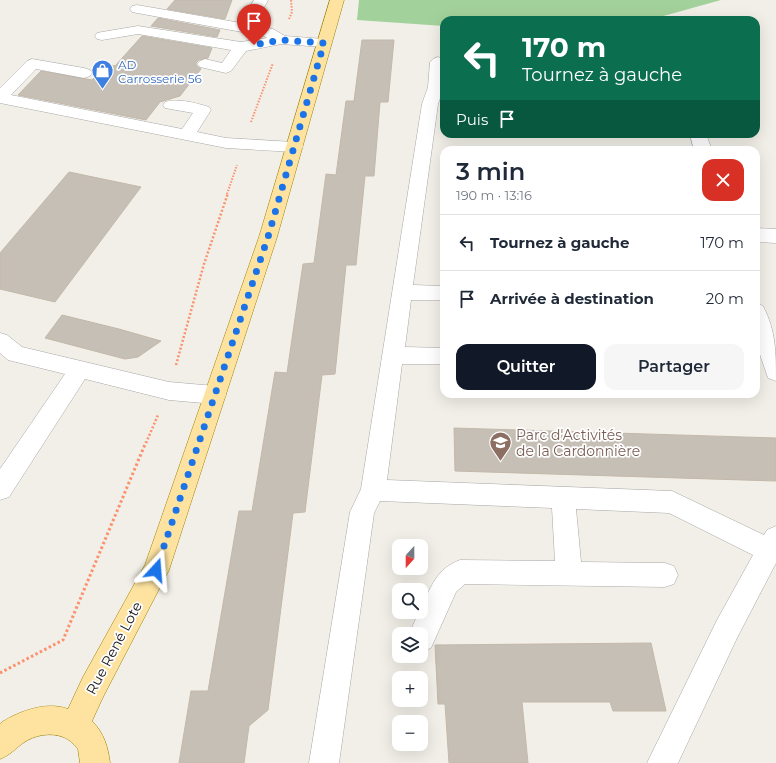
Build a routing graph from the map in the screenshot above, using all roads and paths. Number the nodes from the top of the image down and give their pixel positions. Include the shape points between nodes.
1 (261, 0) edge
2 (291, 0) edge
3 (337, 0) edge
4 (137, 10) dead end
5 (246, 28) junction
6 (102, 36) dead end
7 (281, 40) junction
8 (324, 43) junction
9 (241, 47) junction
10 (438, 62) dead end
11 (205, 64) dead end
12 (84, 73) dead end
13 (440, 87) edge
14 (0, 98) edge
15 (171, 104) dead end
16 (187, 135) junction
17 (244, 144) junction
18 (294, 148) junction
19 (760, 235) edge
20 (776, 236) edge
21 (402, 292) junction
22 (440, 293) edge
23 (760, 329) edge
24 (0, 342) edge
25 (392, 355) junction
26 (440, 356) edge
27 (768, 366) edge
28 (80, 370) junction
29 (169, 390) junction
30 (215, 395) junction
31 (0, 489) edge
32 (373, 490) junction
33 (563, 497) junction
34 (773, 544) edge
35 (569, 573) junction
36 (665, 574) dead end
37 (426, 627) edge
38 (0, 674) edge
39 (75, 726) junction
40 (0, 744) edge
41 (95, 763) edge
42 (324, 763) edge
43 (662, 763) edge

1 - 5 lane
2 - 7 path via 292,12
3 - 8 main road, Rue René Lote
4 - 5 lane
5 - 7 lane via 268,32
6 - 9 lane via 138,30
7 - 8 lane
7 - 9 lane
7 - 17 path
8 - 18 main road, Rue René Lote
9 - 11 lane via 226,68
10 - 13 lane
12 - 14 lane via 32,64
13 - 21 lane via 430,104
14 - 16 lane
15 - 16 lane via 203,110
16 - 17 lane
17 - 18 lane
17 - 29 path via 204,264
18 - 30 main road, Rue René Lote via 268,237
19 - 20 lane
21 - 22 lane
21 - 25 lane
23 - 27 lane
24 - 28 lane via 16,354
25 - 26 lane
25 - 32 lane
28 - 29 lane
28 - 31 lane
29 - 30 lane
29 - 38 path via 63,640
30 - 39 main road, Rue René Lote via 156,570
32 - 33 lane
32 - 42 lane via 362,512
33 - 34 lane via 672,502
33 - 35 lane
34 - 43 lane
35 - 36 lane
35 - 37 lane via 460,572 447,583
39 - 40 main road via 58,720 37,721 17,730
39 - 41 main road via 90,740

